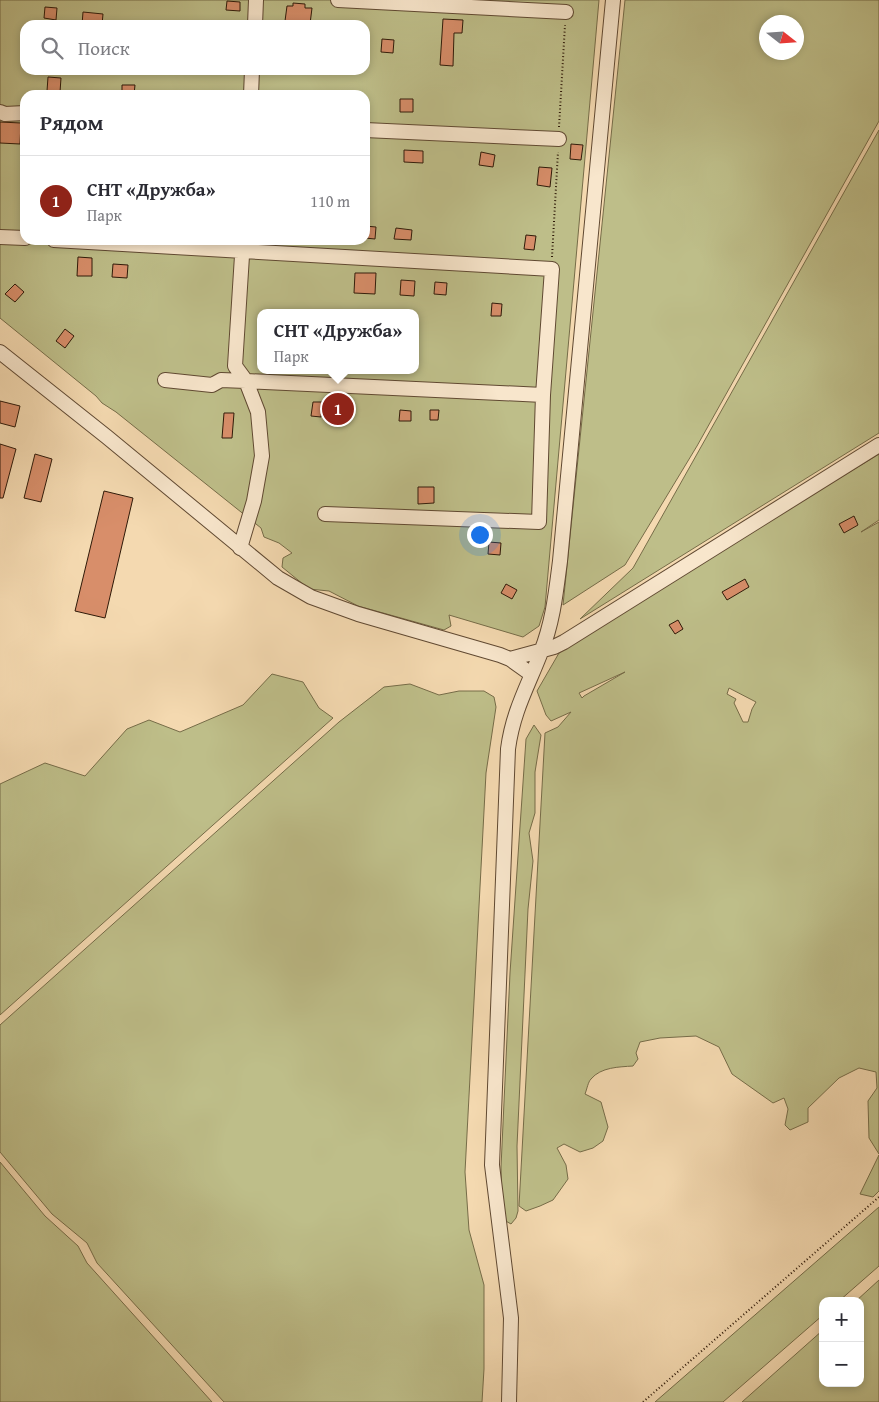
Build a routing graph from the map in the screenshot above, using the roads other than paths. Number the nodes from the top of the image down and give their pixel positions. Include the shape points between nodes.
1 (256, 0) edge
2 (338, 0) edge
3 (613, 0) edge
4 (566, 12) dead end
5 (255, 20) edge
6 (252, 75) edge
7 (251, 90) edge
8 (0, 112) edge
9 (20, 113) edge
10 (370, 130) edge
11 (559, 139) dead end
12 (0, 237) edge
13 (20, 238) edge
14 (242, 245) edge
15 (0, 352) edge
16 (165, 380) dead end
17 (246, 381) junction
18 (543, 395) junction
19 (879, 445) edge
20 (325, 514) dead end
21 (240, 548) junction
22 (542, 651) junction
23 (510, 659) junction
24 (531, 674) junction
25 (509, 1402) edge

1 - 5 street
2 - 4 street
3 - 22 street via 560,561 554,608
6 - 7 street
8 - 9 street
10 - 11 street
12 - 13 street
14 - 17 street via 235,366
14 - 18 street via 552,269
15 - 21 street
16 - 17 street via 212,385 221,380
17 - 18 street
17 - 21 street via 258,412 262,456 254,501
18 - 20 street via 539,522
19 - 22 street via 564,642
21 - 23 street via 278,578 311,597
22 - 23 street
22 - 24 street
23 - 24 street
24 - 25 street via 514,716 508,750 492,1165 511,1318

